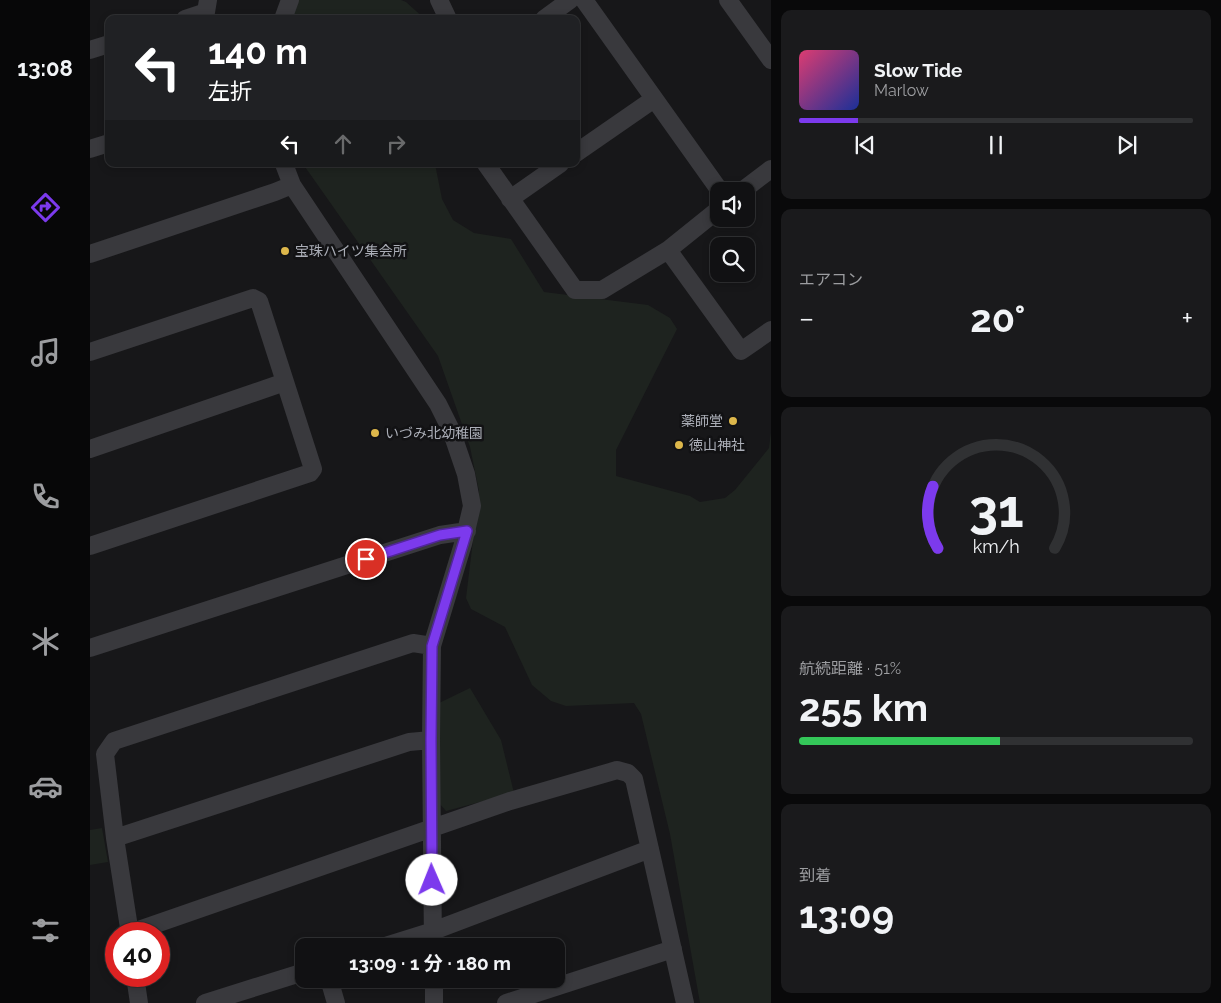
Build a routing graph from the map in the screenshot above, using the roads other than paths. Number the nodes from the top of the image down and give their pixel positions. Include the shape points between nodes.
1 (290, 0) edge
2 (439, 0) edge
3 (570, 0) edge
4 (584, 0) edge
5 (728, 0) edge
6 (207, 10) edge
7 (195, 15) edge
8 (284, 15) edge
9 (446, 15) edge
10 (549, 15) edge
11 (105, 45) edge
12 (90, 50) edge
13 (771, 60) edge
14 (654, 99) junction
15 (105, 144) edge
16 (90, 149) edge
17 (580, 150) edge
18 (285, 167) edge
19 (488, 167) edge
20 (556, 167) edge
21 (771, 169) edge
22 (714, 182) edge
23 (754, 182) edge
24 (292, 185) junction
25 (510, 199) junction
26 (710, 216) edge
27 (668, 250) junction
28 (90, 254) edge
29 (771, 330) edge
30 (90, 352) edge
31 (285, 382) junction
32 (90, 449) edge
33 (467, 531) junction
34 (90, 546) edge
35 (432, 646) junction
36 (90, 648) edge
37 (431, 740) junction
38 (431, 830) junction
39 (115, 838) junction
40 (650, 849) junction
41 (128, 922) edge
42 (162, 922) edge
43 (433, 938) edge
44 (435, 938) edge
45 (673, 949) junction
46 (295, 975) edge
47 (137, 987) edge
48 (332, 988) edge
49 (434, 988) edge
50 (139, 1003) edge
51 (206, 1003) edge
52 (336, 1003) edge
53 (434, 1003) edge
54 (506, 1003) edge
55 (684, 1003) edge

1 - 8 street
2 - 9 street
3 - 10 street
4 - 14 street
5 - 13 street
6 - 7 street
11 - 12 street
14 - 17 street
14 - 22 street
15 - 16 street
18 - 24 street
19 - 25 street
20 - 25 street
21 - 23 street
24 - 28 street
24 - 33 street via 438,404 466,474 472,506
25 - 27 street via 575,290 602,290
26 - 27 street
27 - 29 street via 741,351
30 - 31 street via 253,298 259,301
31 - 32 street
31 - 34 street via 313,469 310,473
33 - 35 street
33 - 36 street via 440,535
35 - 37 street
35 - 39 street via 413,643 114,741 105,754
37 - 38 street
37 - 39 street via 409,742
38 - 40 street via 510,801 617,770 634,779
38 - 42 street
38 - 43 street
39 - 41 street
40 - 44 street
40 - 45 street
45 - 54 street
45 - 55 street
46 - 51 street
47 - 50 street
48 - 52 street
49 - 53 street

